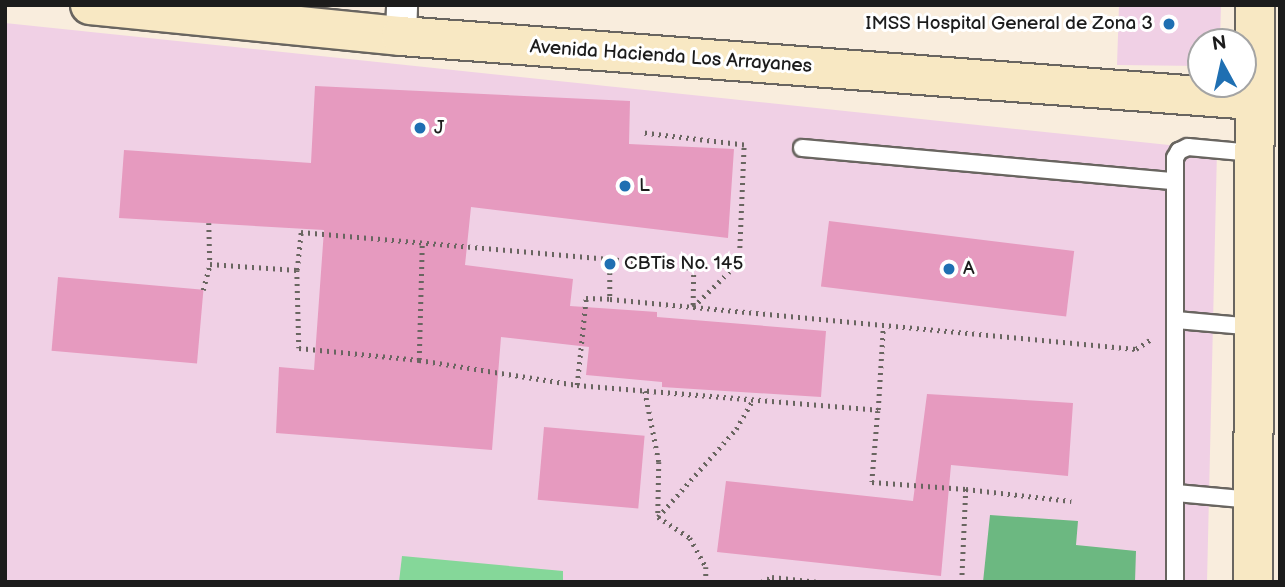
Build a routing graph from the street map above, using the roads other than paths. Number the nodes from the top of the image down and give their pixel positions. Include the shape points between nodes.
1 (90, 5) edge
2 (1255, 5) edge
3 (402, 21) edge
4 (1253, 100) junction
5 (802, 148) dead end
6 (1253, 153) junction
7 (1175, 181) junction
8 (1176, 320) junction
9 (1269, 349) edge
10 (1175, 493) junction
11 (1253, 500) junction
12 (1175, 582) edge
13 (1253, 582) edge

1 - 3 street, Avenida Hacienda Los Arrayanes
2 - 4 street
3 - 4 street, Avenida Hacienda Los Arrayanes
4 - 6 street
5 - 7 lane
6 - 7 lane via 1188,147 1175,158
6 - 9 street
7 - 8 lane
8 - 9 lane
8 - 10 lane
9 - 11 street
10 - 11 lane
10 - 12 lane
11 - 13 street

